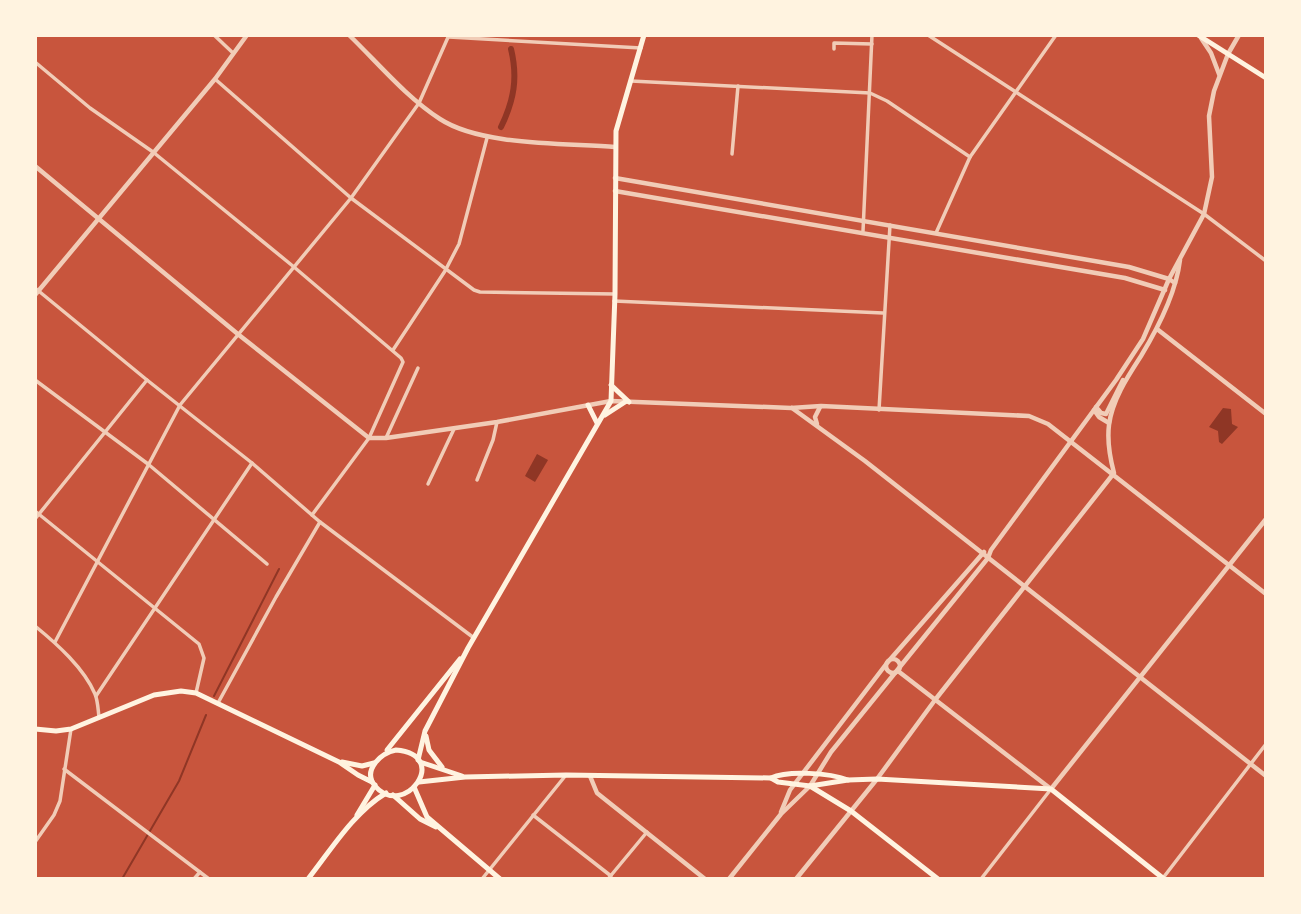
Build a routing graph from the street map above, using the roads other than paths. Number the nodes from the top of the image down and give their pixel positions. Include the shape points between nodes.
1 (215, 35) edge
2 (247, 35) edge
3 (349, 35) edge
4 (644, 35) edge
5 (872, 35) edge
6 (928, 35) edge
7 (1056, 35) edge
8 (1198, 35) edge
9 (1240, 35) edge
10 (449, 36) edge
11 (525, 38) edge
12 (872, 44) junction
13 (641, 48) junction
14 (834, 49) dead end
15 (234, 54) junction
16 (1228, 54) junction
17 (35, 62) edge
18 (1220, 76) junction
19 (1266, 78) edge
20 (215, 79) junction
21 (631, 81) junction
22 (738, 86) junction
23 (1014, 92) junction
24 (870, 93) junction
25 (419, 103) junction
26 (487, 138) junction
27 (615, 147) junction
28 (153, 152) junction
29 (732, 154) dead end
30 (970, 157) junction
31 (35, 166) edge
32 (615, 178) junction
33 (652, 185) junction
34 (614, 191) junction
35 (650, 197) junction
36 (351, 198) junction
37 (1204, 214) junction
38 (98, 218) junction
39 (863, 220) junction
40 (890, 225) junction
41 (863, 231) junction
42 (936, 234) junction
43 (888, 237) junction
44 (1181, 257) junction
45 (1266, 261) edge
46 (295, 267) junction
47 (445, 271) junction
48 (1169, 279) junction
49 (1175, 283) junction
50 (1165, 290) junction
51 (36, 291) edge
52 (614, 298) junction
53 (883, 313) junction
54 (1157, 328) junction
55 (239, 335) junction
56 (393, 350) junction
57 (418, 368) dead end
58 (1131, 369) junction
59 (35, 380) edge
60 (147, 380) junction
61 (611, 385) junction
62 (611, 401) junction
63 (627, 402) junction
64 (180, 405) junction
65 (588, 405) junction
66 (821, 406) junction
67 (791, 408) junction
68 (1095, 409) junction
69 (879, 410) junction
70 (1266, 414) edge
71 (599, 421) junction
72 (497, 422) junction
73 (1109, 423) junction
74 (818, 426) junction
75 (454, 429) junction
76 (103, 432) junction
77 (369, 438) junction
78 (386, 438) junction
79 (1070, 442) junction
80 (252, 463) junction
81 (148, 464) junction
82 (1114, 473) junction
83 (477, 480) dead end
84 (428, 484) dead end
85 (37, 513) edge
86 (312, 515) junction
87 (35, 519) edge
88 (215, 519) junction
89 (1266, 519) edge
90 (320, 522) junction
91 (991, 550) junction
92 (982, 553) junction
93 (988, 558) junction
94 (97, 562) junction
95 (267, 564) dead end
96 (1229, 565) junction
97 (1025, 587) junction
98 (1266, 594) edge
99 (155, 608) junction
100 (35, 626) edge
101 (474, 638) junction
102 (55, 642) junction
103 (468, 648) junction
104 (887, 663) junction
105 (898, 671) junction
106 (1139, 678) junction
107 (435, 692) junction
108 (196, 693) junction
109 (96, 696) junction
110 (442, 699) junction
111 (935, 700) junction
112 (218, 703) junction
113 (99, 717) junction
114 (35, 729) edge
115 (71, 729) junction
116 (425, 731) junction
117 (1266, 744) edge
118 (386, 752) junction
119 (339, 761) junction
120 (419, 761) junction
121 (374, 763) junction
122 (1251, 763) junction
123 (64, 769) junction
124 (444, 769) junction
125 (802, 774) junction
126 (565, 775) junction
127 (816, 775) junction
128 (590, 776) junction
129 (1266, 776) edge
130 (465, 777) junction
131 (771, 778) junction
132 (877, 779) junction
133 (848, 780) junction
134 (373, 783) junction
135 (794, 784) junction
136 (417, 785) junction
137 (810, 786) junction
138 (1051, 789) junction
139 (386, 793) junction
140 (393, 795) junction
141 (851, 811) junction
142 (781, 814) junction
143 (533, 816) junction
144 (351, 824) junction
145 (439, 828) junction
146 (647, 832) junction
147 (35, 842) edge
148 (489, 869) junction
149 (200, 872) junction
150 (609, 877) edge
151 (194, 879) edge
152 (209, 879) edge
153 (308, 879) edge
154 (482, 879) edge
155 (500, 879) edge
156 (705, 879) edge
157 (729, 879) edge
158 (796, 879) edge
159 (938, 879) edge
160 (981, 879) edge
161 (1163, 879) edge

1 - 15 street
2 - 15 street
3 - 25 street
4 - 13 main road
5 - 12 street
6 - 23 street
7 - 23 street
8 - 16 main road
8 - 18 street
9 - 16 street
10 - 11 street
10 - 25 street
11 - 13 street
12 - 14 street via 834,43
12 - 24 street
13 - 21 main road
15 - 20 street
16 - 18 street
16 - 19 main road
17 - 28 street
18 - 37 street via 1209,116 1212,177
20 - 28 street
20 - 36 street
21 - 22 street
21 - 27 main road
22 - 24 street
22 - 29 street
23 - 30 street
23 - 37 street
24 - 30 street
24 - 39 street
25 - 26 street via 442,121
25 - 36 street
26 - 27 street
26 - 47 street via 467,220
27 - 32 main road
28 - 38 street
28 - 46 street
30 - 42 street
31 - 38 street
32 - 33 street
32 - 34 main road
33 - 35 street
33 - 39 street
34 - 35 street
34 - 52 main road
35 - 41 street
36 - 46 street
36 - 47 street
37 - 44 street
37 - 45 street
38 - 51 street
38 - 55 street
39 - 40 street
39 - 41 street
40 - 42 street
40 - 43 street
41 - 43 street
42 - 48 street via 1129,267
43 - 50 street via 1125,278
43 - 53 street
44 - 48 street
44 - 49 street
46 - 55 street
46 - 56 street
47 - 52 street via 480,292
47 - 56 street
48 - 49 street
48 - 50 street
49 - 54 street
50 - 68 street via 1143,339
51 - 60 street
52 - 53 street
52 - 61 main road
53 - 69 street
54 - 58 street
54 - 70 street
55 - 64 street
55 - 77 street
56 - 77 street via 403,362
57 - 78 street
58 - 68 street via 1106,414
58 - 73 street
59 - 76 street
60 - 64 street
60 - 76 street
61 - 62 main road
61 - 63 main road
62 - 63 street
62 - 65 street
62 - 71 main road
63 - 67 street
63 - 71 main road
64 - 80 street
64 - 81 street
65 - 71 main road
65 - 72 street
66 - 67 street
66 - 69 street
66 - 74 street via 815,417
67 - 74 street
68 - 73 street
68 - 79 street
69 - 79 street via 1029,416
71 - 101 main road
72 - 75 street
72 - 83 street
73 - 82 street
74 - 92 street
75 - 78 street
75 - 84 street
76 - 81 street
76 - 85 street
77 - 78 street
77 - 86 street
79 - 82 street
79 - 91 street
80 - 86 street
80 - 88 street
81 - 88 street
81 - 94 street
82 - 96 street
82 - 97 street
85 - 87 street
85 - 94 street
86 - 90 street
88 - 95 street
88 - 99 street
89 - 96 street
90 - 101 street
90 - 112 street
91 - 92 street
91 - 93 street
92 - 93 street
92 - 104 street
93 - 97 street
93 - 105 street
94 - 99 street
94 - 102 street
96 - 98 street
96 - 106 street
97 - 106 street
97 - 111 street
99 - 108 street via 202,648
99 - 109 street
100 - 102 street
101 - 103 main road
102 - 109 street
103 - 107 main road
103 - 110 main road
104 - 105 street via 888,672
104 - 105 street via 897,660
104 - 125 street
105 - 111 street
105 - 127 street
106 - 122 street
106 - 138 street
107 - 110 main road
107 - 118 main road
108 - 112 main road
108 - 113 main road via 154,695
109 - 113 street
110 - 116 main road
111 - 132 street
111 - 138 street
112 - 119 main road
113 - 115 main road
114 - 115 main road
115 - 123 street
116 - 120 main road
116 - 124 main road via 429,750
117 - 122 street
118 - 120 main road via 401,750
118 - 121 main road
119 - 121 main road via 362,766
119 - 134 main road
120 - 124 main road
120 - 136 main road via 422,775
121 - 134 main road
122 - 129 street
122 - 161 street
123 - 147 street via 60,801
123 - 149 street
124 - 130 main road
125 - 127 main road
125 - 131 main road
125 - 135 street
126 - 128 main road
126 - 130 main road
126 - 143 street
127 - 133 main road
127 - 137 street
128 - 131 main road
128 - 146 street via 597,793
130 - 136 main road
131 - 135 main road
132 - 133 main road
132 - 138 main road
132 - 141 street
133 - 137 main road
134 - 139 main road
134 - 144 main road
135 - 137 main road
135 - 142 street
136 - 140 main road
136 - 145 main road via 422,809
137 - 141 main road
137 - 142 street
138 - 160 street
138 - 161 main road
139 - 140 main road
139 - 144 main road
140 - 145 main road via 420,819
141 - 158 street
141 - 159 main road
142 - 157 street
143 - 148 street
143 - 150 street
144 - 153 main road
145 - 148 main road
146 - 150 street
146 - 156 street
148 - 154 street
148 - 155 main road
149 - 151 street
149 - 152 street

